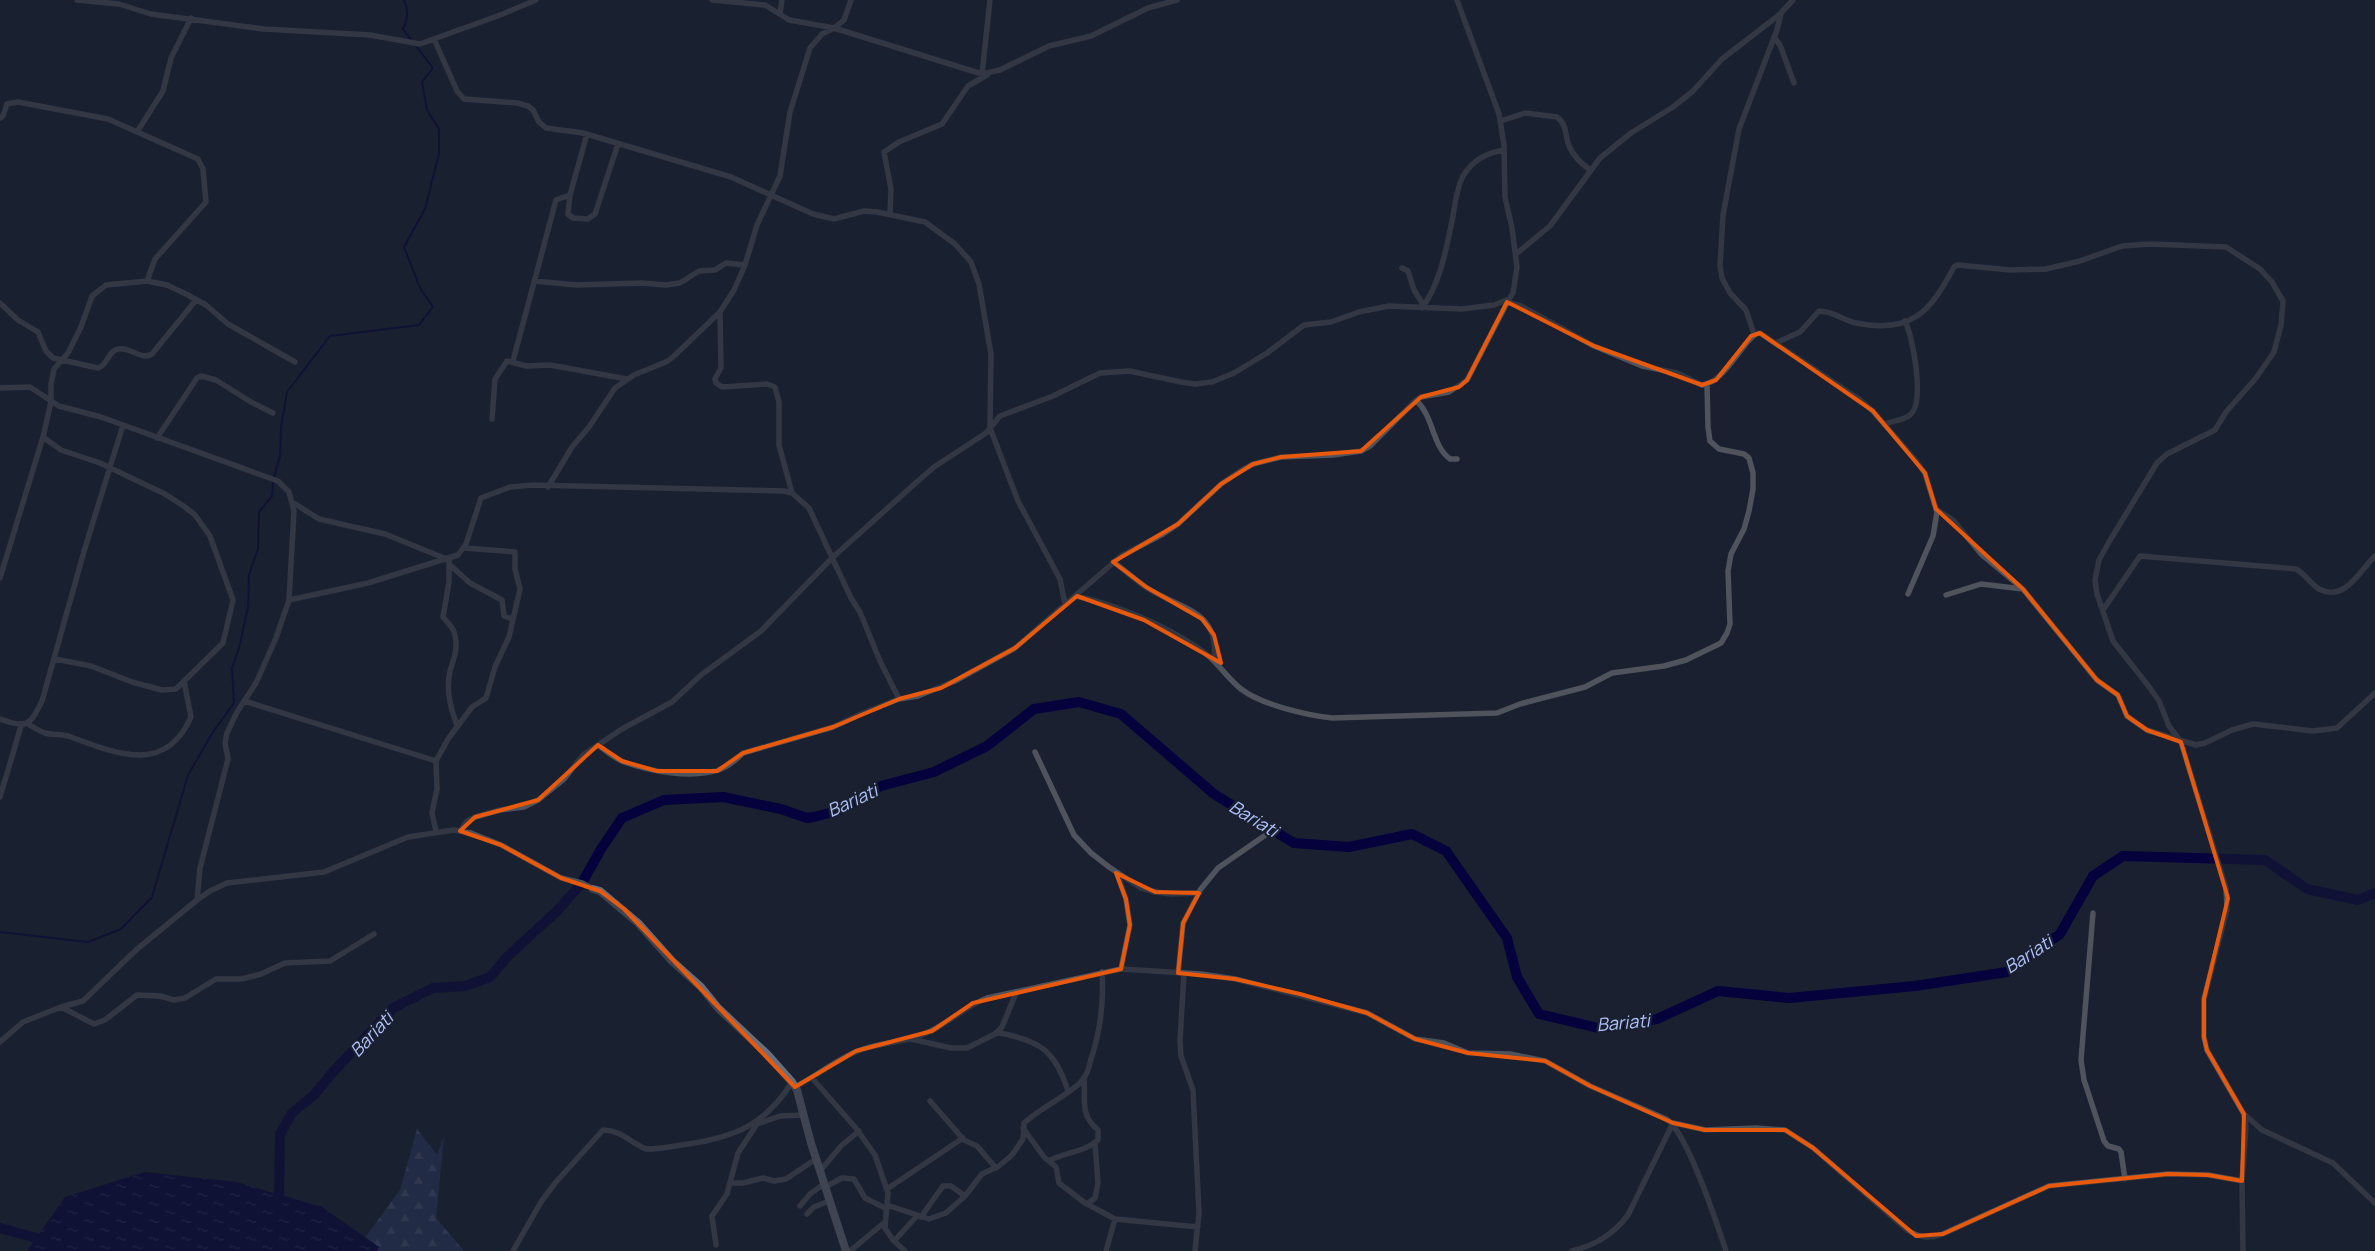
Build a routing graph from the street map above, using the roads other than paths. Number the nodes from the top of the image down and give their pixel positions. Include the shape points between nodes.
1 (77, 0) edge
2 (536, 0) edge
3 (712, 0) edge
4 (782, 0) edge
5 (851, 0) edge
6 (990, 0) edge
7 (1177, 0) edge
8 (1457, 0) edge
9 (1793, 0) edge
10 (780, 13) junction
11 (1781, 13) junction
12 (191, 18) junction
13 (834, 28) junction
14 (1774, 38) junction
15 (434, 39) junction
16 (991, 73) junction
17 (982, 74) junction
18 (1794, 83) dead end
19 (0, 118) edge
20 (1501, 120) junction
21 (137, 132) junction
22 (587, 134) junction
23 (618, 144) junction
24 (1504, 150) junction
25 (1590, 170) junction
26 (570, 195) junction
27 (771, 195) junction
28 (890, 213) junction
29 (1516, 254) junction
30 (745, 266) junction
31 (1402, 268) dead end
32 (534, 280) junction
33 (147, 281) junction
34 (196, 300) junction
35 (1508, 300) junction
36 (0, 303) edge
37 (1423, 307) junction
38 (720, 312) junction
39 (1905, 321) junction
40 (1754, 334) junction
41 (1776, 343) junction
42 (63, 360) junction
43 (513, 361) junction
44 (295, 362) dead end
45 (626, 378) junction
46 (1707, 384) junction
47 (0, 388) edge
48 (1416, 400) junction
49 (51, 402) junction
50 (273, 413) dead end
51 (492, 419) dead end
52 (1884, 424) junction
53 (123, 425) junction
54 (990, 428) junction
55 (43, 437) junction
56 (157, 438) junction
57 (1457, 459) dead end
58 (109, 468) junction
59 (548, 487) junction
60 (792, 493) junction
61 (292, 502) junction
62 (1936, 509) junction
63 (464, 548) junction
64 (2375, 556) edge
65 (832, 558) junction
66 (449, 562) junction
67 (1114, 562) junction
68 (0, 578) edge
69 (2023, 589) junction
70 (1908, 594) dead end
71 (1946, 595) dead end
72 (1077, 596) junction
73 (289, 600) junction
74 (1065, 604) junction
75 (2103, 610) junction
76 (512, 619) junction
77 (55, 659) junction
78 (1214, 660) junction
79 (184, 681) junction
80 (2375, 693) edge
81 (899, 699) junction
82 (244, 701) junction
83 (0, 719) edge
84 (24, 725) junction
85 (457, 725) junction
86 (2179, 739) junction
87 (598, 745) junction
88 (1035, 752) dead end
89 (436, 761) junction
90 (0, 797) edge
91 (436, 831) junction
92 (460, 831) junction
93 (1264, 836) dead end
94 (1117, 873) junction
95 (593, 889) joint
96 (1199, 893) junction
97 (197, 900) junction
98 (2093, 913) dead end
99 (374, 934) dead end
100 (1121, 969) junction
101 (1102, 972) junction
102 (1181, 973) junction
103 (1016, 993) junction
104 (61, 1007) junction
105 (996, 1032) junction
106 (911, 1039) junction
107 (0, 1042) edge
108 (812, 1078) junction
109 (1084, 1078) junction
110 (794, 1084) junction
111 (1068, 1092) junction
112 (930, 1101) dead end
113 (2244, 1114) junction
114 (804, 1115) junction
115 (759, 1120) junction
116 (1673, 1123) junction
117 (755, 1126) junction
118 (1023, 1128) junction
119 (859, 1131) junction
120 (963, 1138) junction
121 (1095, 1143) junction
122 (816, 1159) junction
123 (1050, 1161) junction
124 (996, 1168) junction
125 (820, 1170) junction
126 (2124, 1179) junction
127 (2242, 1181) junction
128 (730, 1184) junction
129 (825, 1186) junction
130 (887, 1189) junction
131 (965, 1196) junction
132 (829, 1201) junction
133 (2375, 1202) edge
134 (1087, 1204) junction
135 (800, 1206) dead end
136 (887, 1206) junction
137 (807, 1214) dead end
138 (919, 1216) junction
139 (1115, 1219) junction
140 (885, 1222) junction
141 (1198, 1227) junction
142 (894, 1241) junction
143 (716, 1245) dead end
144 (513, 1251) edge
145 (848, 1251) edge
146 (905, 1251) edge
147 (1106, 1251) edge
148 (1195, 1251) edge
149 (1572, 1251) edge
150 (1726, 1251) edge
151 (2242, 1251) edge

1 - 12 street via 119,4 151,14
2 - 15 street
3 - 10 street via 765,6
4 - 10 street
5 - 13 street via 847,16
6 - 17 street
7 - 16 street via 1142,10 1091,36 1040,50
8 - 20 street
9 - 11 street
10 - 13 street via 789,20
11 - 14 street
11 - 25 street via 1741,43 1673,107 1631,133
12 - 15 street via 264,29 370,35 414,44
12 - 21 street via 171,58 163,91
13 - 17 street
13 - 27 street via 822,34 810,48 790,112 783,166
14 - 18 street via 1780,45
14 - 40 street via 1740,130 1723,215 1722,278 1730,293 1746,310
15 - 22 street via 457,92 464,99 528,106 546,128
16 - 17 street
16 - 28 street via 968,86 942,124 884,152 891,189
19 - 21 street via 4,116 7,104 18,102 108,120
20 - 24 street
20 - 25 street via 1524,113 1557,117 1574,155
21 - 33 street via 198,159 203,169 207,199 155,259
22 - 23 street
22 - 26 street
23 - 26 street via 594,216 588,219 570,217
23 - 27 street via 730,177
24 - 29 street via 1505,197
24 - 37 street via 1478,158 1462,178 1439,271
25 - 29 street via 1550,226
26 - 32 street via 556,200
27 - 28 street via 830,219 864,212
27 - 30 street
28 - 54 street via 925,222 955,244 971,262 979,284 991,354
29 - 35 street via 1515,283
30 - 32 street via 726,263 715,270 695,272 680,283 666,285 577,285
30 - 38 street
31 - 37 street via 1408,271
32 - 43 street
33 - 34 street via 176,289
33 - 42 street via 106,285 92,296 81,327
34 - 42 street via 149,356 118,349 98,368
34 - 44 street via 228,324
35 - 37 street via 1462,309
35 - 46 street via 1629,361
35 - 48 street via 1467,380 1449,392
36 - 42 street via 18,320 38,332 49,355
37 - 54 street via 1389,306 1331,322 1304,325 1267,353 1212,382 1181,382 1129,371 1094,375 1065,391 1000,416
38 - 45 street via 668,361
38 - 60 street via 721,368 716,383 722,387 767,384 776,387 779,445
39 - 41 street via 1868,324 1819,311 1794,336
39 - 52 street via 1914,350 1916,406 1908,416
39 - 75 street via 1920,316 1958,265 2011,270 2046,269 2133,244 2226,247 2260,269 2282,295 2278,342 2269,361 2214,430 2167,454 2157,463 2109,542 2099,560 2095,580
40 - 41 street via 1760,333
40 - 46 street via 1716,380
41 - 52 street via 1858,399
42 - 49 street via 52,374
43 - 45 street via 526,366 550,365
43 - 51 street via 507,361 496,379
45 - 59 street via 572,447
46 - 78 street via 1710,441 1719,450 1744,454 1749,458 1754,489 1744,529 1732,554 1727,587 1730,624 1721,643 1686,660 1612,673 1585,687 1497,713 1391,718 1316,716 1270,702 1242,689
47 - 49 street via 30,387
48 - 57 street via 1430,417 1445,454 1450,459
48 - 67 street via 1361,451 1281,457 1253,464 1221,484 1178,524
49 - 53 street
49 - 55 street
50 - 56 street via 216,380 201,376
52 - 62 street via 1925,473
53 - 56 street
53 - 58 street
54 - 65 street via 934,467
54 - 74 street via 1018,501 1060,579
55 - 58 street via 61,450
55 - 68 street
56 - 61 street via 278,481 285,486
58 - 77 street
58 - 79 street via 170,496 195,515 210,536 232,592 223,643
59 - 60 street
59 - 63 street via 510,487 485,495 481,498
60 - 65 street via 809,508
61 - 66 street via 319,519 385,534
61 - 73 street
62 - 69 street via 1953,520 1982,555
62 - 70 street via 1935,529
63 - 66 street
63 - 76 street via 512,550 516,553 515,568 520,589
64 - 75 street via 2350,585 2327,591 2318,588 2296,569 2140,556
65 - 81 street
65 - 87 street via 761,631 701,675 672,702
66 - 73 street
66 - 76 street via 470,583 502,600 504,616
66 - 85 street via 443,617 452,627 457,643 449,691
67 - 72 street
67 - 78 street via 1146,588 1186,607 1202,619 1214,635
69 - 71 street via 1981,584
69 - 86 street via 2097,680 2118,695 2124,712 2131,720 2158,735
72 - 74 street
72 - 78 street via 1144,620 1184,639
73 - 82 street via 256,683
74 - 81 street via 1035,632 998,659 941,688
75 - 86 street via 2113,642 2154,694
76 - 85 street via 509,637 495,667 486,698 472,706
77 - 79 street via 91,666 162,690 176,688
77 - 84 street via 42,701 32,721
79 - 84 street via 191,717 177,741 165,749 141,756 116,753
80 - 86 street via 2337,728 2329,730 2262,723 2232,730 2198,744
81 - 87 street via 832,727 743,753 718,771 693,774 657,771 622,762
82 - 89 street
82 - 97 street via 225,740 228,759 201,862
83 - 84 street
84 - 90 street
85 - 89 street
86 - 113 street via 2228,904 2204,999 2204,1037 2207,1050
87 - 92 street via 583,755 564,780 538,800 524,807 475,817 467,821
88 - 94 street via 1074,835
89 - 91 street via 437,789 432,813
91 - 92 street
91 - 97 street via 408,837 336,869 227,883
92 - 95 street via 471,832 501,845 561,878
93 - 96 street via 1218,868
94 - 96 street via 1141,888 1155,892
94 - 100 street via 1130,925
95 - 110 street via 600,891 638,923
96 - 102 street via 1183,923
97 - 104 street via 136,950 83,1001
98 - 126 street via 2081,1060 2084,1080 2104,1141 2121,1152
99 - 104 street via 330,961 285,963 242,979 216,979 185,998 174,1000 137,995 99,1023 90,1024
100 - 101 street
100 - 102 street
101 - 103 street
101 - 109 street via 1102,1020
102 - 116 street via 1235,979 1367,1013 1415,1038 1444,1043 1468,1053 1510,1054 1545,1061 1590,1086
102 - 141 street via 1181,1056 1193,1090
103 - 105 street via 1005,1020
103 - 106 street via 973,1004
104 - 107 street via 23,1022
105 - 106 street via 961,1049
105 - 111 street via 1016,1036 1048,1051 1060,1069
106 - 108 street via 856,1051
108 - 110 street
108 - 119 street
109 - 111 street
109 - 121 street via 1086,1118 1099,1132
110 - 114 street
110 - 115 street
111 - 118 street via 1044,1106 1024,1123
112 - 120 street
113 - 127 street via 2246,1138
113 - 133 street via 2262,1130 2333,1162
114 - 117 street via 780,1116
114 - 122 street
115 - 117 street
115 - 144 street via 742,1132 725,1137 657,1149 637,1145 618,1132 603,1130 546,1196
116 - 126 street via 1705,1130 1785,1130 1813,1148 1907,1230 1927,1238 1943,1234 2048,1186
116 - 149 street via 1628,1215 1620,1225 1591,1246
116 - 150 street via 1686,1147
117 - 128 street via 738,1153
118 - 123 street
118 - 124 street via 1023,1139 1012,1155
119 - 125 street
119 - 130 street via 875,1155
120 - 124 street via 977,1146
120 - 130 street
121 - 123 street
121 - 134 street via 1098,1183 1095,1198
122 - 125 street
122 - 128 street via 786,1179 774,1181 763,1178
123 - 134 street via 1058,1170 1059,1184
124 - 131 street via 982,1174
125 - 129 street
126 - 127 street via 2190,1174
127 - 151 street
128 - 143 street via 724,1200 712,1216
129 - 132 street
129 - 135 street via 810,1194
129 - 136 street via 842,1178 854,1179 865,1198
130 - 136 street
131 - 138 street via 932,1219
131 - 138 street via 951,1186 944,1186
132 - 137 street
132 - 145 street
134 - 139 street
136 - 138 street
136 - 140 street
138 - 142 street
139 - 141 street
139 - 147 street
140 - 142 street via 887,1233
140 - 145 street
141 - 148 street
142 - 146 street

